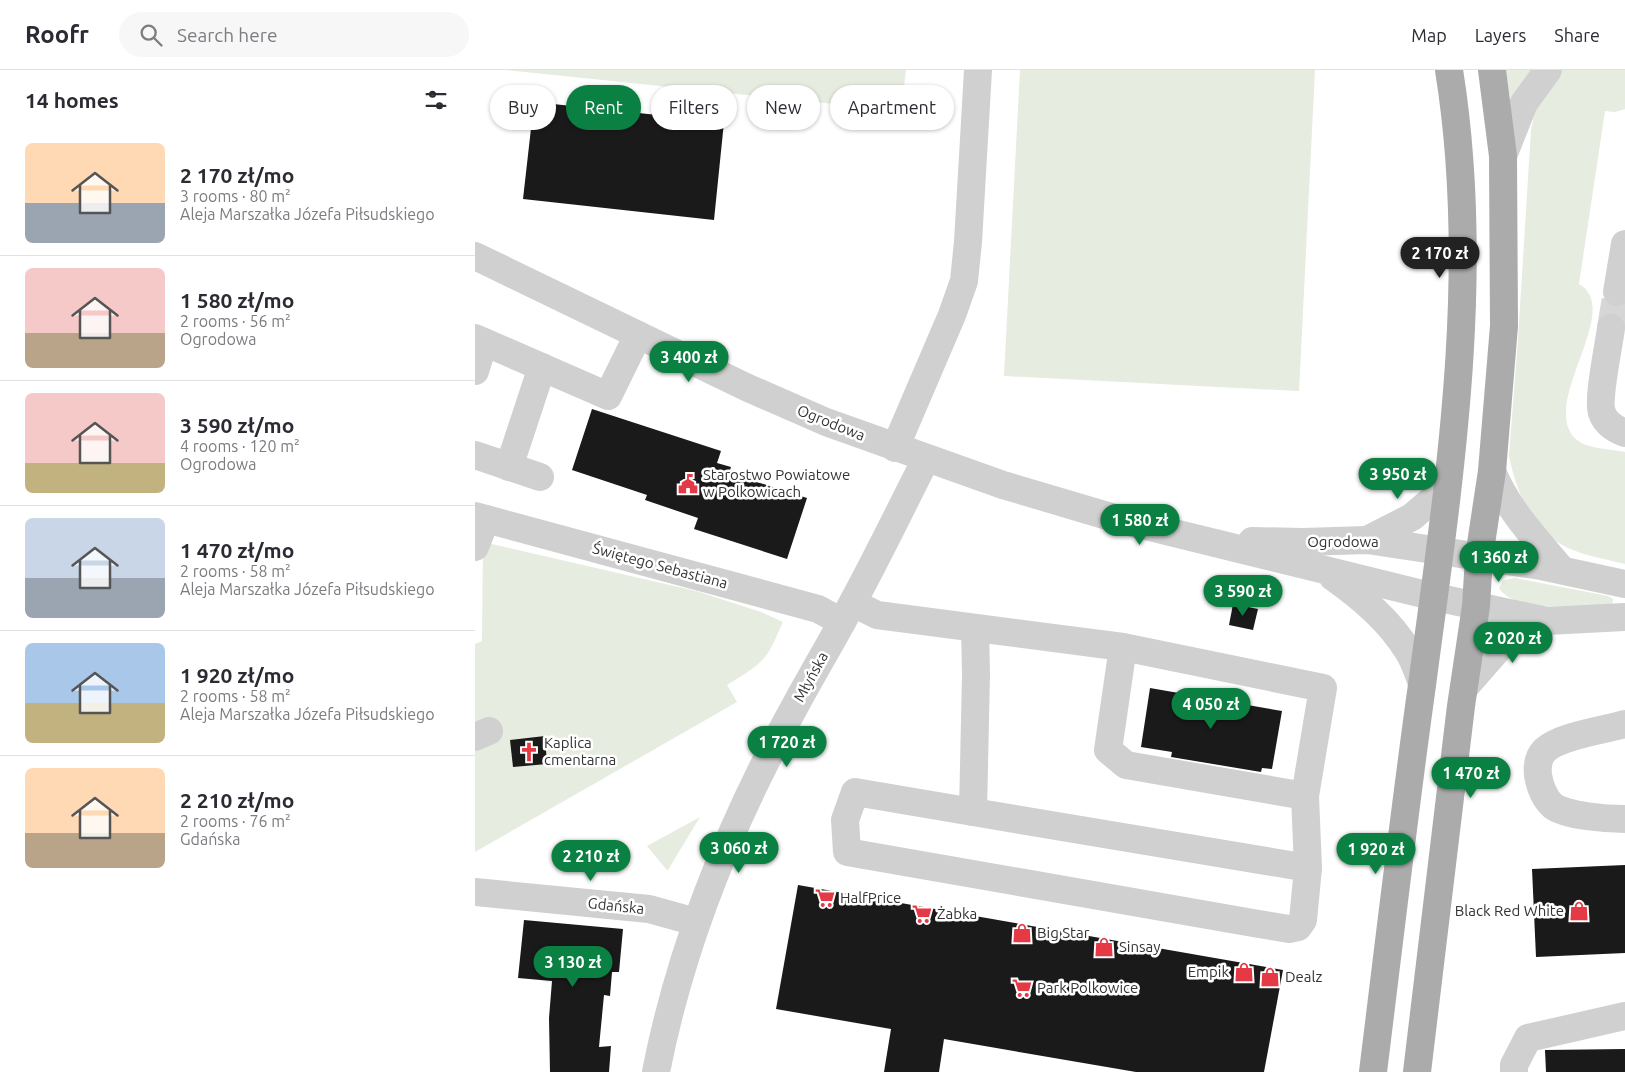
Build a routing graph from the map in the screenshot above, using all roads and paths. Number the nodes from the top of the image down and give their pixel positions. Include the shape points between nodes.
1 (978, 70) edge
2 (1449, 70) edge
3 (1492, 70) edge
4 (1548, 70) edge
5 (1503, 156) junction
6 (1625, 244) edge
7 (475, 256) edge
8 (1617, 292) tunnel mouth
9 (1611, 328) tunnel mouth
10 (638, 334) junction
11 (480, 340) edge
12 (542, 367) junction
13 (475, 371) edge
14 (1625, 433) edge
15 (895, 448) junction
16 (475, 455) edge
17 (926, 459) junction
18 (509, 467) junction
19 (1492, 471) junction
20 (540, 477) dead end
21 (1447, 487) junction
22 (481, 518) edge
23 (1205, 540) junction
24 (1367, 540) junction
25 (475, 548) edge
26 (1439, 551) junction
27 (1479, 557) junction
28 (1562, 570) junction
29 (1323, 571) junction
30 (1625, 584) edge
31 (1435, 597) junction
32 (1476, 606) junction
33 (847, 612) junction
34 (1625, 617) edge
35 (1547, 621) junction
36 (975, 628) junction
37 (1123, 647) junction
38 (1422, 683) junction
39 (1464, 688) junction
40 (1625, 724) edge
41 (1305, 796) junction
42 (973, 812) junction
43 (1625, 819) edge
44 (1308, 868) junction
45 (475, 892) edge
46 (696, 922) junction
47 (1625, 1016) edge
48 (656, 1072) edge
49 (1373, 1072) edge
50 (1417, 1072) edge
51 (1514, 1072) edge

1 - 15 street via 963,281 952,315
2 - 21 main road via 1462,202 1461,348
3 - 5 main road
4 - 5 street via 1524,104
5 - 19 main road via 1504,326
6 - 8 street
7 - 10 street, Ogrodowa
9 - 14 street via 1602,412 1607,422
10 - 12 street via 608,396
10 - 15 street, Ogrodowa via 765,396
11 - 12 street
11 - 13 street
12 - 18 street
15 - 17 street, Ogrodowa
16 - 18 street
17 - 23 street, Ogrodowa via 1121,520
17 - 33 street, Młyńska
18 - 20 street
19 - 27 main road
19 - 28 street via 1498,488 1524,526
21 - 24 street via 1412,517
21 - 26 main road
22 - 25 street
22 - 33 street, Świętego Sebastiana via 818,608
23 - 24 street, Ogrodowa
23 - 29 street, Ogrodowa
24 - 26 street, Ogrodowa
26 - 27 street, Ogrodowa
26 - 31 main road
27 - 28 street
27 - 32 main road
28 - 30 street
29 - 31 street, Ogrodowa
29 - 38 street via 1375,610 1409,652
31 - 32 street
31 - 38 main road
32 - 35 street
32 - 39 main road
33 - 36 street, Świętego Sebastiana
33 - 46 street, Młyńska via 794,706 742,810
34 - 35 street
35 - 39 street via 1499,648
36 - 37 street, Świętego Sebastiana
36 - 42 street
37 - 41 street via 1108,750 1126,765
37 - 41 street, Świętego Sebastiana via 1323,688
38 - 49 main road
39 - 50 main road
40 - 43 street via 1559,741 1538,759 1541,790 1555,807 1578,814
41 - 44 street
42 - 44 street
42 - 44 street via 855,792 845,820 847,852 1289,929 1298,927 1303,920
45 - 46 street, Gdańska via 649,909
46 - 48 street, Młyńska
47 - 51 street via 1528,1038 1514,1065

